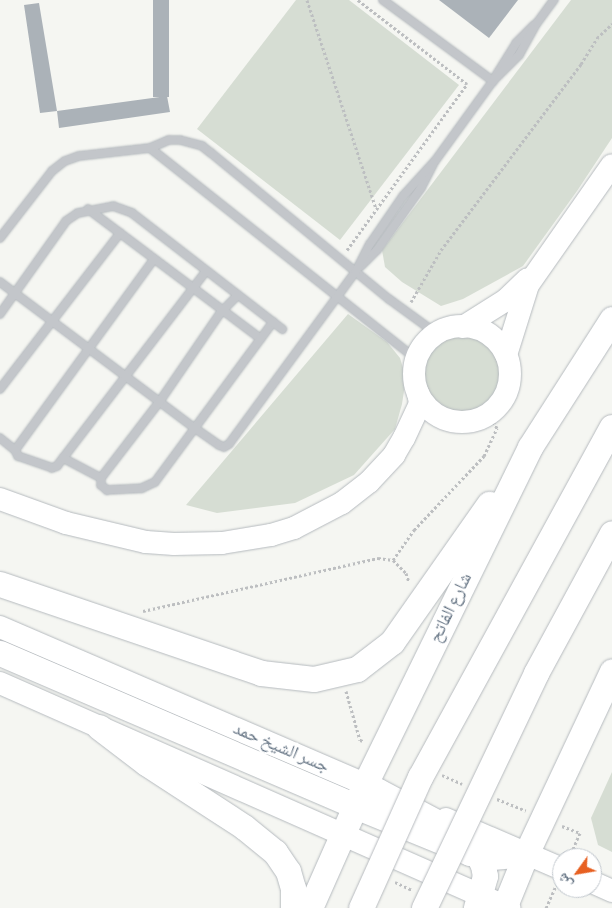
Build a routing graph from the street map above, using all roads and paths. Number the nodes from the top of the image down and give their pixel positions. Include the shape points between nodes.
1 (307, 0) edge
2 (358, 0) edge
3 (382, 0) edge
4 (554, 0) edge
5 (612, 24) edge
6 (493, 81) junction
7 (150, 148) junction
8 (612, 165) edge
9 (376, 209) junction
10 (88, 210) junction
11 (120, 233) junction
12 (0, 238) edge
13 (154, 258) junction
14 (340, 259) junction
15 (206, 271) junction
16 (356, 271) junction
17 (536, 272) junction
18 (0, 282) edge
19 (193, 288) junction
20 (15, 294) junction
21 (238, 295) junction
22 (337, 298) junction
23 (406, 311) junction
24 (222, 312) junction
25 (0, 314) edge
26 (612, 319) edge
27 (52, 321) junction
28 (274, 322) junction
29 (463, 326) junction
30 (282, 329) dead end
31 (437, 334) junction
32 (261, 339) junction
33 (88, 347) junction
34 (506, 355) junction
35 (417, 360) junction
36 (125, 375) junction
37 (0, 389) edge
38 (418, 393) junction
39 (160, 401) junction
40 (489, 415) junction
41 (450, 421) junction
42 (612, 427) edge
43 (196, 429) junction
44 (0, 438) edge
45 (530, 447) junction
46 (15, 450) junction
47 (394, 455) junction
48 (63, 458) junction
49 (100, 478) junction
50 (0, 499) edge
51 (612, 533) edge
52 (394, 560) junction
53 (0, 584) edge
54 (411, 587) dead end
55 (105, 620) junction
56 (0, 627) edge
57 (0, 653) edge
58 (612, 671) edge
59 (336, 674) junction
60 (0, 683) edge
61 (99, 727) junction
62 (366, 743) dead end
63 (365, 784) junction
64 (355, 806) junction
65 (342, 835) junction
66 (478, 854) junction
67 (526, 854) junction
68 (552, 871) edge
69 (552, 894) edge
70 (479, 902) edge
71 (506, 907) edge
72 (293, 908) edge
73 (310, 908) edge
74 (361, 908) edge
75 (424, 908) edge
76 (546, 908) edge

1 - 9 path
2 - 9 path via 467,84
3 - 6 lane
4 - 6 lane via 537,22 519,55
5 - 23 path via 597,38 581,64 441,250
6 - 16 lane via 435,161 421,188 377,250
7 - 12 lane via 79,156 65,161 52,171
7 - 14 lane via 169,140 202,146
7 - 22 lane
8 - 17 street
9 - 14 path
10 - 11 lane
10 - 15 lane via 113,206 126,210
10 - 20 lane via 66,222
11 - 13 lane
11 - 27 lane
13 - 19 lane
13 - 33 lane
14 - 16 lane
15 - 19 lane
15 - 21 lane
16 - 22 lane
16 - 23 lane
17 - 29 street via 506,300
17 - 34 street via 522,300
18 - 20 lane
19 - 24 lane
19 - 36 lane
20 - 25 lane
20 - 27 lane
21 - 24 lane
21 - 28 lane
22 - 35 lane
22 - 43 lane via 229,444 224,447
23 - 31 lane
24 - 32 lane
24 - 39 lane
26 - 45 main road, شارع الفاتح
27 - 33 lane
27 - 37 lane
28 - 30 lane
28 - 32 lane
29 - 31 street
29 - 34 street via 489,334
31 - 35 street via 428,341
32 - 43 lane
33 - 36 lane
33 - 46 lane
34 - 40 street via 510,382 499,406
35 - 38 street via 414,371
36 - 39 lane
36 - 48 lane
38 - 41 street via 437,415
38 - 47 street via 420,404 417,412
39 - 43 lane
39 - 49 lane
40 - 41 street via 476,420
40 - 52 path via 497,428 484,456 414,530
41 - 47 street via 441,423
42 - 74 main road, bridge via 420,777
43 - 49 lane via 150,485 107,490 100,485
44 - 46 lane
45 - 59 main road via 392,642 357,668
45 - 63 main road, شارع الفاتح
46 - 48 lane via 18,456 52,468
47 - 50 street via 369,482 342,503 294,528 222,543 146,542 66,523
48 - 49 lane
51 - 75 main road, bridge via 536,673
52 - 54 path via 406,573
52 - 55 path via 378,558 353,563
53 - 55 main road
55 - 59 main road via 261,673 314,679
56 - 63 street, جسر الشيخ حمد
57 - 64 main road
58 - 67 main road
59 - 62 path via 345,688 360,740
60 - 61 street
61 - 65 street
61 - 72 main road via 270,848 288,871 293,888
63 - 64 main road, شارع الفاتح
63 - 66 main road via 458,833
63 - 67 street, جسر الشيخ حمد
64 - 65 main road, شارع الفاتح
64 - 66 main road
65 - 70 street
65 - 73 main road, شارع الفاتح
66 - 67 main road via 505,857
66 - 70 main road via 485,876
67 - 68 street, جسر الشيخ حمد
67 - 71 main road
69 - 76 path
70 - 71 street

